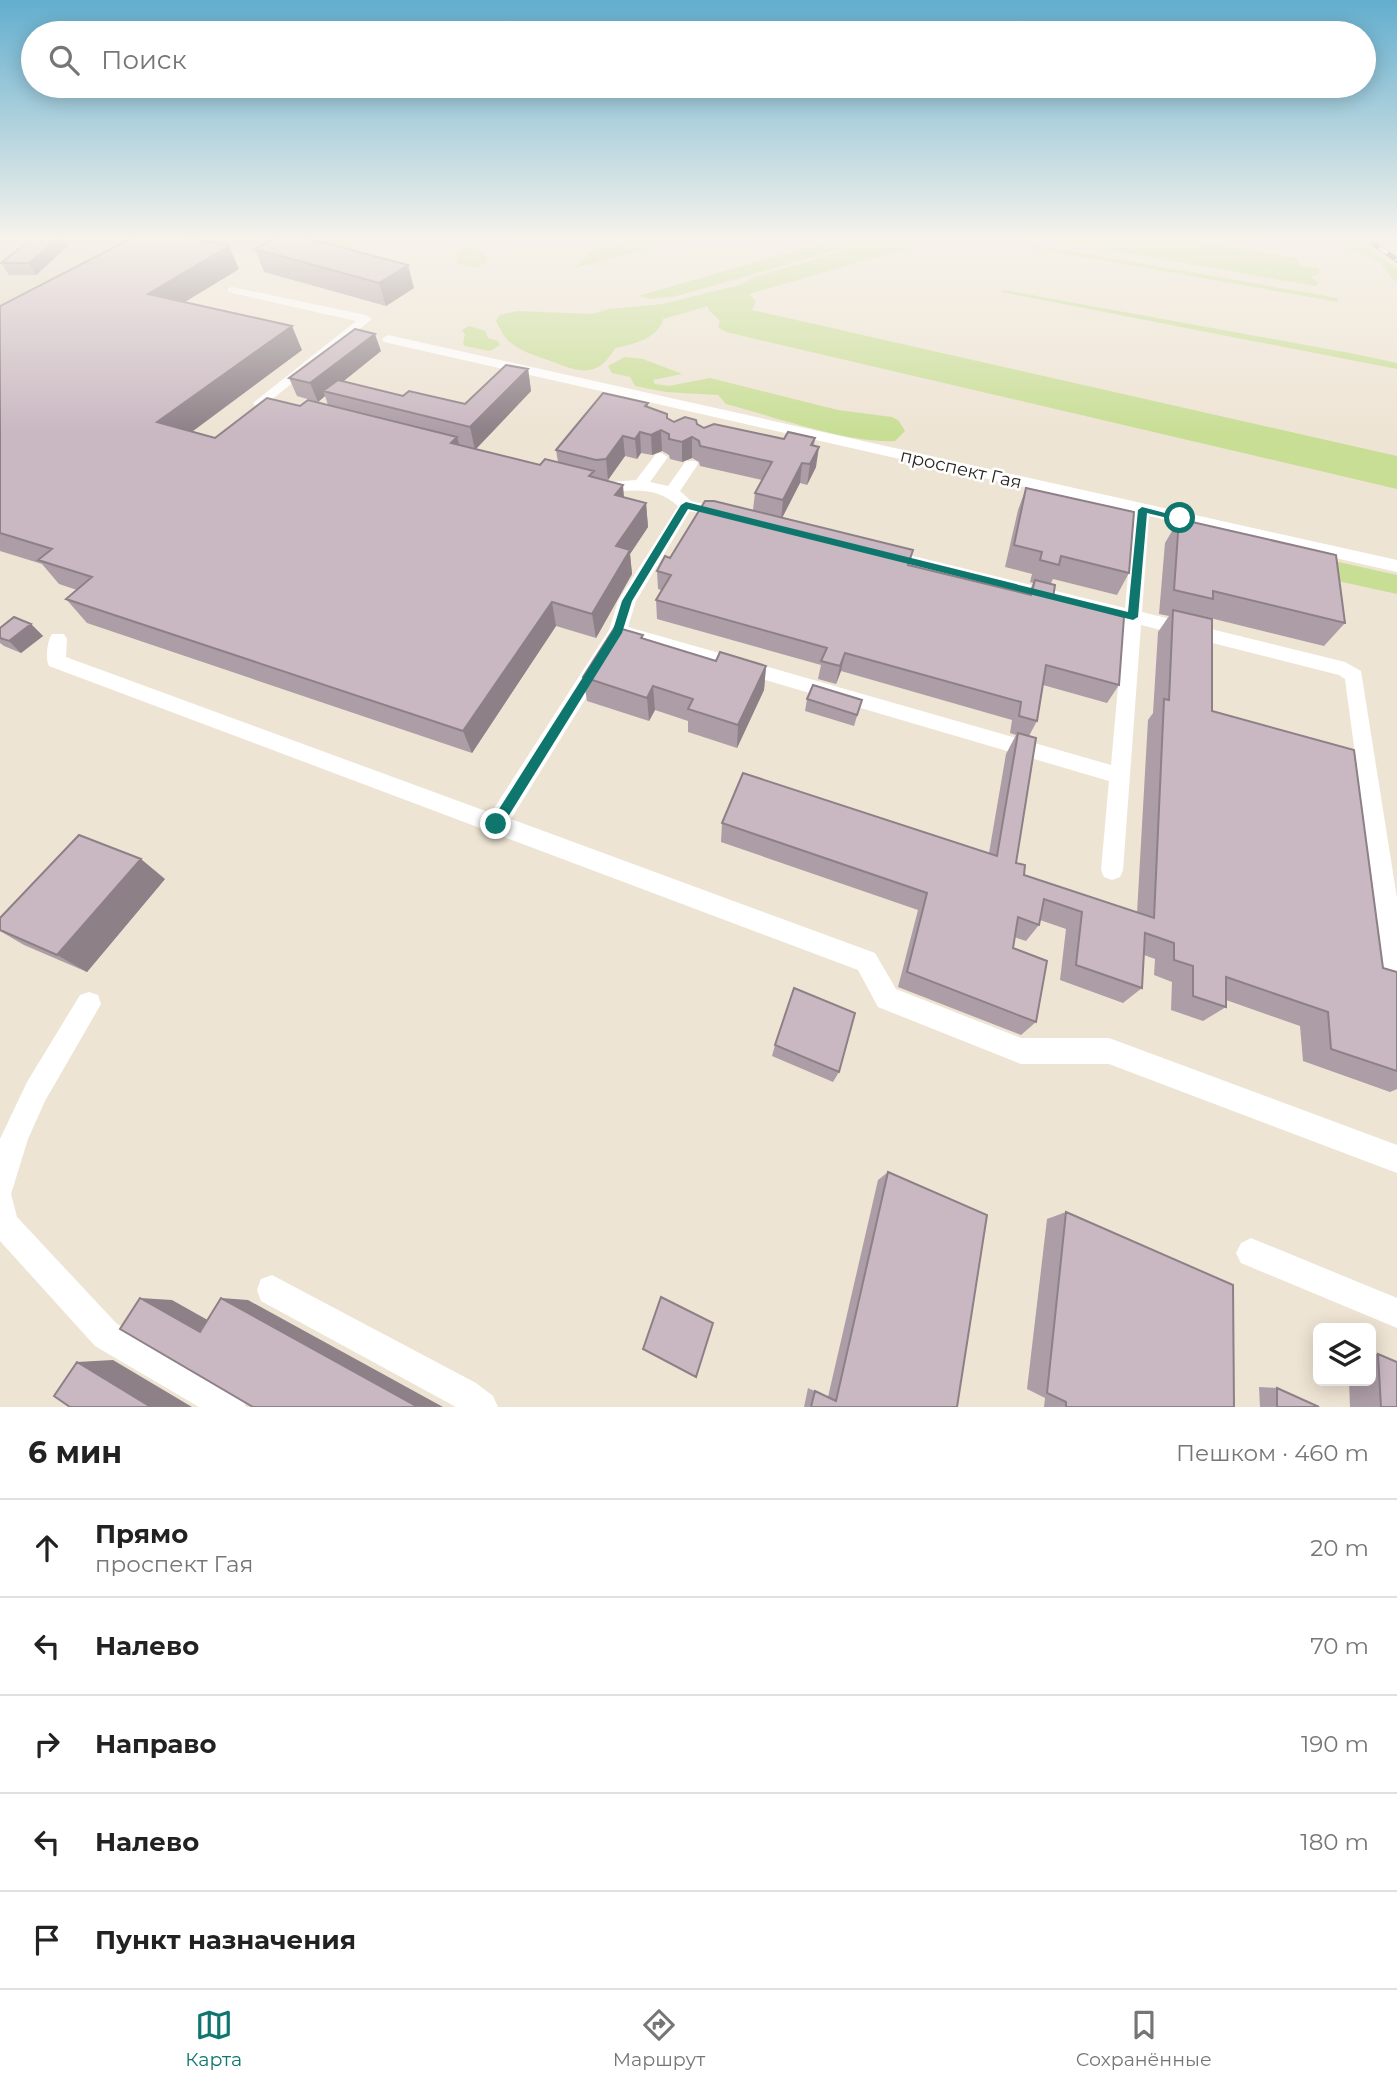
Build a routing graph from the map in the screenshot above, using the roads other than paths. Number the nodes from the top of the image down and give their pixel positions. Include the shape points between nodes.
1 (286, 302) edge
2 (388, 340) dead end
3 (301, 413) edge
4 (661, 457) dead end
5 (691, 464) dead end
6 (585, 484) edge
7 (641, 484) junction
8 (679, 499) junction
9 (1142, 510) junction
10 (740, 519) edge
11 (862, 549) edge
12 (1397, 566) edge
13 (1133, 617) junction
14 (618, 631) junction
15 (58, 639) dead end
16 (1119, 776) junction
17 (496, 824) junction
18 (1112, 870) dead end
19 (1397, 978) edge
20 (89, 1004) dead end
21 (1397, 1159) edge
22 (0, 1186) edge
23 (0, 1203) edge
24 (1251, 1253) dead end
25 (272, 1290) dead end
26 (1397, 1312) edge
27 (230, 1407) edge
28 (482, 1407) edge

1 - 3 street via 366,319 260,403
2 - 9 street, проспект Гая via 692,414
4 - 7 street
5 - 8 street
6 - 7 street via 598,488
7 - 8 street
8 - 10 street
8 - 14 street via 627,601
9 - 12 street, проспект Гая
9 - 13 street
11 - 13 street
13 - 16 street
13 - 19 street via 1345,669 1354,676
14 - 16 street
14 - 17 street
15 - 17 street via 56,661
16 - 18 street
17 - 21 street via 866,961 887,998 1021,1051 1109,1051
20 - 22 street via 27,1108 5,1160
23 - 27 street via 4,1224 106,1335
24 - 26 street
25 - 28 street

